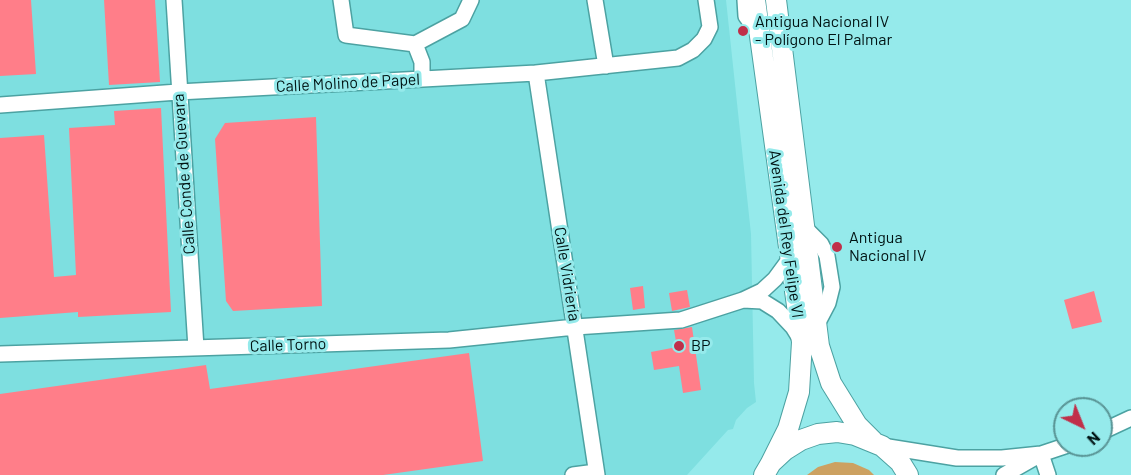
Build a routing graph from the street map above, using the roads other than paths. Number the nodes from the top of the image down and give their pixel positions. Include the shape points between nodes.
1 (174, 0) edge
2 (341, 0) edge
3 (471, 0) edge
4 (595, 0) edge
5 (706, 0) edge
6 (745, 0) edge
7 (755, 0) edge
8 (776, 0) edge
9 (759, 34) junction
10 (415, 44) junction
11 (606, 66) junction
12 (537, 73) junction
13 (422, 79) junction
14 (178, 92) junction
15 (0, 105) edge
16 (789, 260) junction
17 (743, 300) junction
18 (574, 327) junction
19 (802, 342) junction
20 (196, 348) junction
21 (0, 354) edge
22 (1131, 418) edge
23 (1113, 426) edge
24 (877, 443) junction
25 (1053, 450) edge
26 (1041, 454) junction
27 (765, 472) edge
28 (596, 474) edge
29 (573, 475) edge
30 (908, 475) edge
31 (1004, 475) edge
32 (1048, 475) edge

1 - 14 street, Calle Conde de Guevara
2 - 10 street via 346,35
3 - 10 street via 462,19
4 - 11 street
5 - 11 street, Calle Molino de Papel via 710,27 693,50 678,58
6 - 9 street via 747,16
7 - 9 main road, Avenida del Rey Felipe VI
8 - 24 main road, Avenida del Rey Felipe VI via 819,346 831,383 857,425
9 - 16 main road, Avenida del Rey Felipe VI
10 - 13 street via 422,62
11 - 12 street, Calle Molino de Papel
12 - 13 street, Calle Molino de Papel
12 - 18 street, Calle Vidriería
13 - 14 street, Calle Molino de Papel
14 - 15 street, Calle Molino de Papel
14 - 20 street, Calle Conde de Guevara
16 - 17 street, Calle Torno via 762,291
16 - 19 main road, Avenida del Rey Felipe VI
17 - 18 street, Calle Torno via 681,320
17 - 19 street via 762,301 778,311
18 - 20 street, Calle Torno via 449,340
18 - 28 street, Calle Vidriería
19 - 27 main road, Avenida del Rey Felipe VI via 799,392 788,429
20 - 21 street, Calle Torno
22 - 23 street
24 - 26 street via 957,458
24 - 27 main road via 837,432 818,434 793,445
24 - 30 main road, Avenida del Rey Felipe VI via 900,462
25 - 26 street
26 - 31 street
26 - 32 street
28 - 29 street

